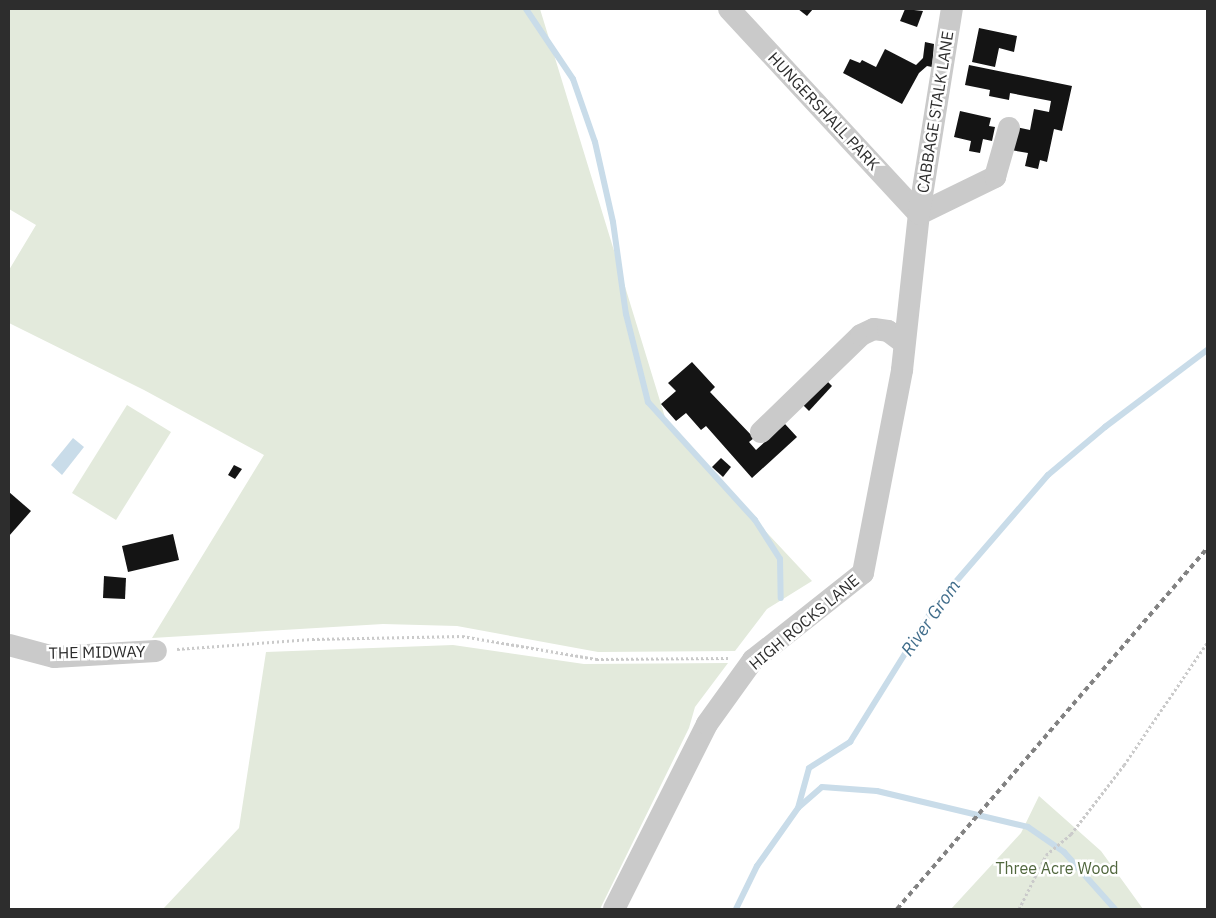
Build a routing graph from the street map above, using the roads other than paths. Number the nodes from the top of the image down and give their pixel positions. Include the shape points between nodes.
1 (729, 9) edge
2 (952, 9) edge
3 (1009, 128) dead end
4 (919, 214) junction
5 (904, 343) junction
6 (761, 432) dead end
7 (9, 645) edge
8 (156, 651) road end
9 (614, 909) edge

1 - 4 street, HUNGERSHALL PARK
2 - 4 street, CABBAGE STALK LANE
3 - 4 street via 995,178
4 - 5 street, HIGH ROCKS LANE
5 - 6 street via 888,331 874,330 861,335
5 - 9 street, HIGH ROCKS LANE via 863,572 753,660 707,724
7 - 8 street, THE MIDWAY via 54,656

